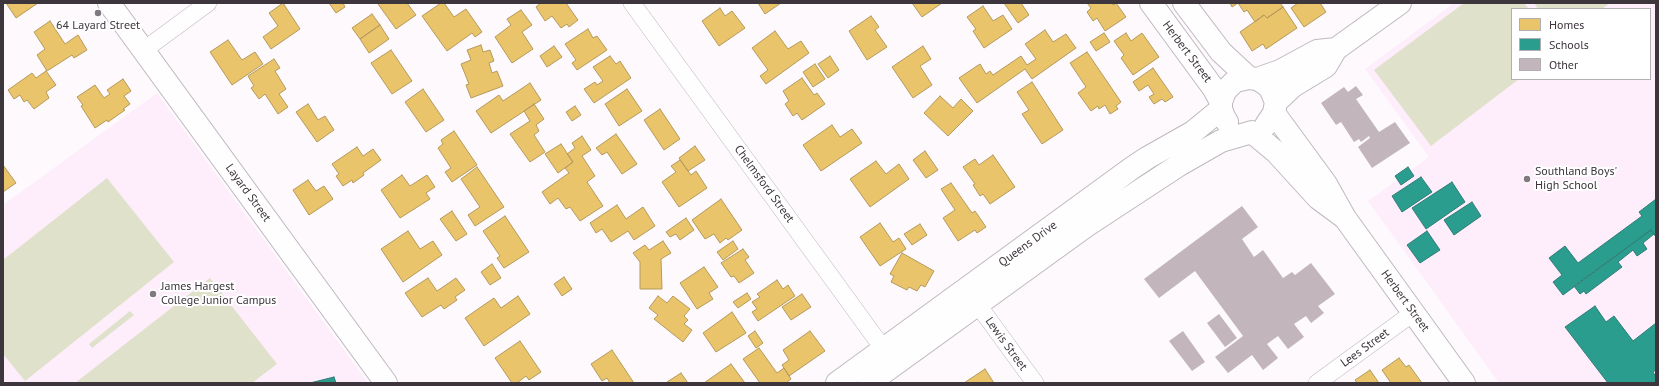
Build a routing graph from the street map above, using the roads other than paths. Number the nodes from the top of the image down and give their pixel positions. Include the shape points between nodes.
1 (110, 3) edge
2 (208, 3) edge
3 (632, 3) edge
4 (1150, 3) edge
5 (1184, 3) edge
6 (1400, 3) edge
7 (1336, 49) junction
8 (144, 50) junction
9 (1253, 78) junction
10 (1221, 105) junction
11 (1275, 108) junction
12 (1252, 132) junction
13 (1345, 218) junction
14 (978, 305) junction
15 (1414, 313) junction
16 (889, 357) junction
17 (386, 383) edge
18 (837, 383) edge
19 (869, 383) edge
20 (1035, 383) edge
21 (1317, 383) edge
22 (1464, 383) edge

1 - 8 main road, Layard Street
2 - 8 street
3 - 16 street, Chelmsford Street
4 - 10 main road, Herbert Street via 1207,79
5 - 9 main road, Herbert Street via 1221,52
6 - 7 main road
7 - 9 main road via 1317,51 1285,68
7 - 11 main road via 1326,66 1293,86
8 - 17 main road, Layard Street
9 - 10 main road, Herbert Street via 1235,81 1229,86
9 - 11 main road, Herbert Street via 1270,88
10 - 12 main road, Herbert Street via 1229,124 1244,132
10 - 16 main road, Queens Drive via 1193,132 1132,168
11 - 12 main road via 1268,124
11 - 13 main road, Herbert Street via 1326,184
12 - 13 main road, Herbert Street via 1276,152 1318,198
12 - 14 main road, Queens Drive via 1218,142 1179,165 1086,226
13 - 15 main road, Herbert Street
14 - 16 main road, Queens Drive
14 - 20 street, Lewis Street
15 - 21 street, Lees Street
15 - 22 main road, Herbert Street
16 - 18 main road, Queens Drive
16 - 19 main road, Queens Drive

